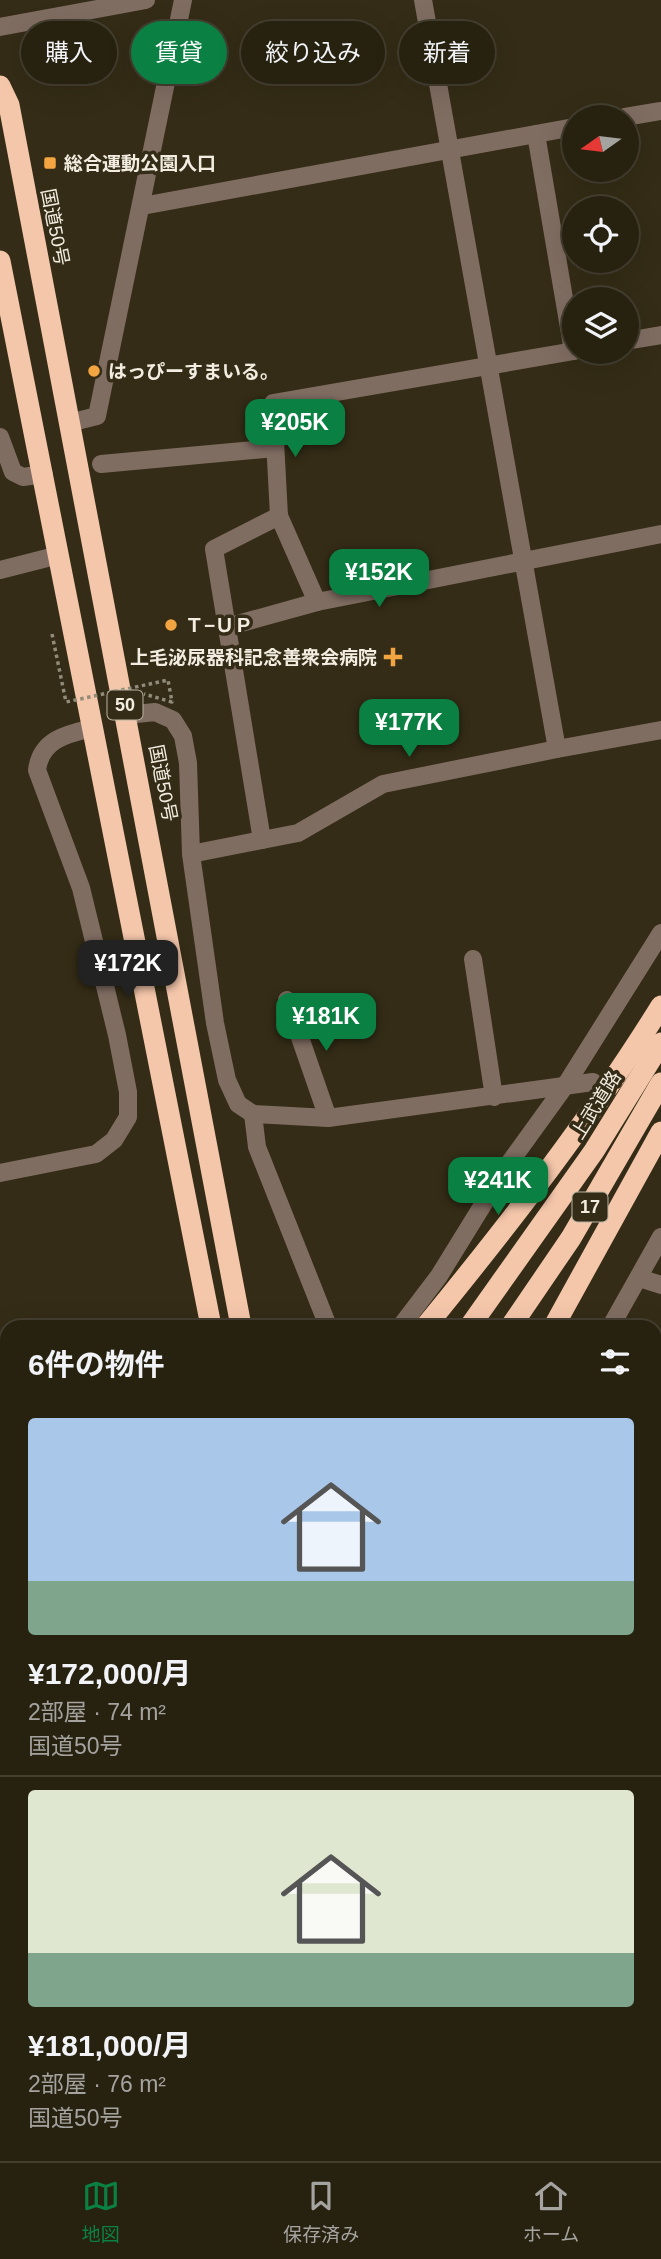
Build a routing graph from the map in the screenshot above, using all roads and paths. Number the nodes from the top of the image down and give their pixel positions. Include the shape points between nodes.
1 (146, 0) edge
2 (183, 0) edge
3 (423, 0) edge
4 (0, 27) edge
5 (0, 86) edge
6 (661, 111) edge
7 (639, 115) edge
8 (562, 129) edge
9 (537, 134) junction
10 (450, 150) junction
11 (142, 206) junction
12 (0, 261) edge
13 (563, 287) edge
14 (661, 335) edge
15 (639, 339) edge
16 (562, 353) edge
17 (489, 366) junction
18 (69, 423) junction
19 (0, 437) edge
20 (275, 448) junction
21 (102, 464) dead end
22 (44, 474) junction
23 (279, 516) junction
24 (661, 534) edge
25 (59, 555) junction
26 (523, 560) junction
27 (0, 570) edge
28 (317, 603) junction
29 (227, 627) junction
30 (52, 634) dead end
31 (144, 694) dead end
32 (127, 715) junction
33 (93, 728) junction
34 (661, 730) edge
35 (557, 749) junction
36 (262, 840) junction
37 (191, 854) junction
38 (661, 933) edge
39 (473, 959) dead end
40 (287, 1000) dead end
41 (661, 1006) edge
42 (661, 1043) edge
43 (593, 1082) dead end
44 (661, 1083) edge
45 (565, 1086) junction
46 (494, 1097) junction
47 (253, 1114) junction
48 (328, 1118) junction
49 (661, 1132) edge
50 (0, 1173) edge
51 (661, 1237) edge
52 (639, 1278) junction
53 (661, 1285) edge
54 (210, 1320) edge
55 (241, 1320) edge
56 (326, 1320) edge
57 (406, 1320) edge
58 (431, 1320) edge
59 (474, 1320) edge
60 (515, 1320) edge
61 (557, 1320) edge
62 (614, 1320) edge

1 - 4 street
2 - 11 street
3 - 10 street
5 - 18 highway, 国道50号 / 50 via 9,105
6 - 7 street
8 - 9 street
9 - 10 street
9 - 13 street
10 - 11 street
10 - 17 street
11 - 18 street via 97,416
12 - 22 highway, 50
14 - 15 street
16 - 17 street
17 - 20 street via 274,403
17 - 26 street
18 - 32 highway, 国道50号 / 50
19 - 22 street via 13,472 23,477
20 - 21 street
20 - 23 street
22 - 25 highway, 50
23 - 28 street
23 - 29 street via 214,549
24 - 26 street
25 - 27 street
25 - 33 highway, 50
26 - 28 street
26 - 35 street
28 - 29 street
29 - 36 street
30 - 31 path, bridge via 66,702 168,680 172,702
32 - 37 street via 155,712 173,720 183,736
32 - 55 highway, 国道50号 / 50
33 - 50 street via 61,735 47,746 37,770 81,888 117,1035 128,1117 114,1140 96,1154
33 - 54 highway, 50
34 - 35 street
35 - 36 street via 383,784 298,833
36 - 37 street
37 - 47 street via 227,1080 238,1104
38 - 45 street
39 - 46 street
40 - 48 street
41 - 58 highway via 535,1189
42 - 59 highway, 上武道路 / 17 via 594,1151
43 - 45 street
44 - 60 highway, 17 via 570,1238
45 - 46 street
45 - 57 street
46 - 48 street
47 - 48 street
47 - 56 street via 257,1147
49 - 61 highway, 17
51 - 52 street
52 - 53 street
52 - 62 street

